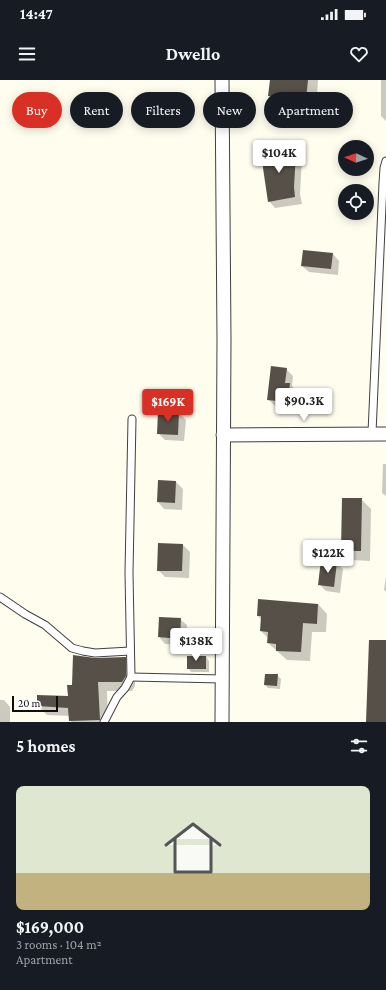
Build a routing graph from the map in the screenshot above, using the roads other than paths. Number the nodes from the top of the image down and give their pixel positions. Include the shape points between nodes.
1 (222, 80) edge
2 (386, 161) edge
3 (132, 419) dead end
4 (372, 434) junction
5 (386, 434) edge
6 (223, 436) junction
7 (0, 597) edge
8 (130, 652) junction
9 (131, 677) junction
10 (222, 679) junction
11 (104, 722) edge
12 (222, 722) edge

1 - 6 street
2 - 4 lane
3 - 8 lane
4 - 5 street
4 - 6 street
6 - 10 street
7 - 8 lane via 45,624 72,648 95,653
8 - 9 lane
9 - 10 lane
9 - 11 lane
10 - 12 street

